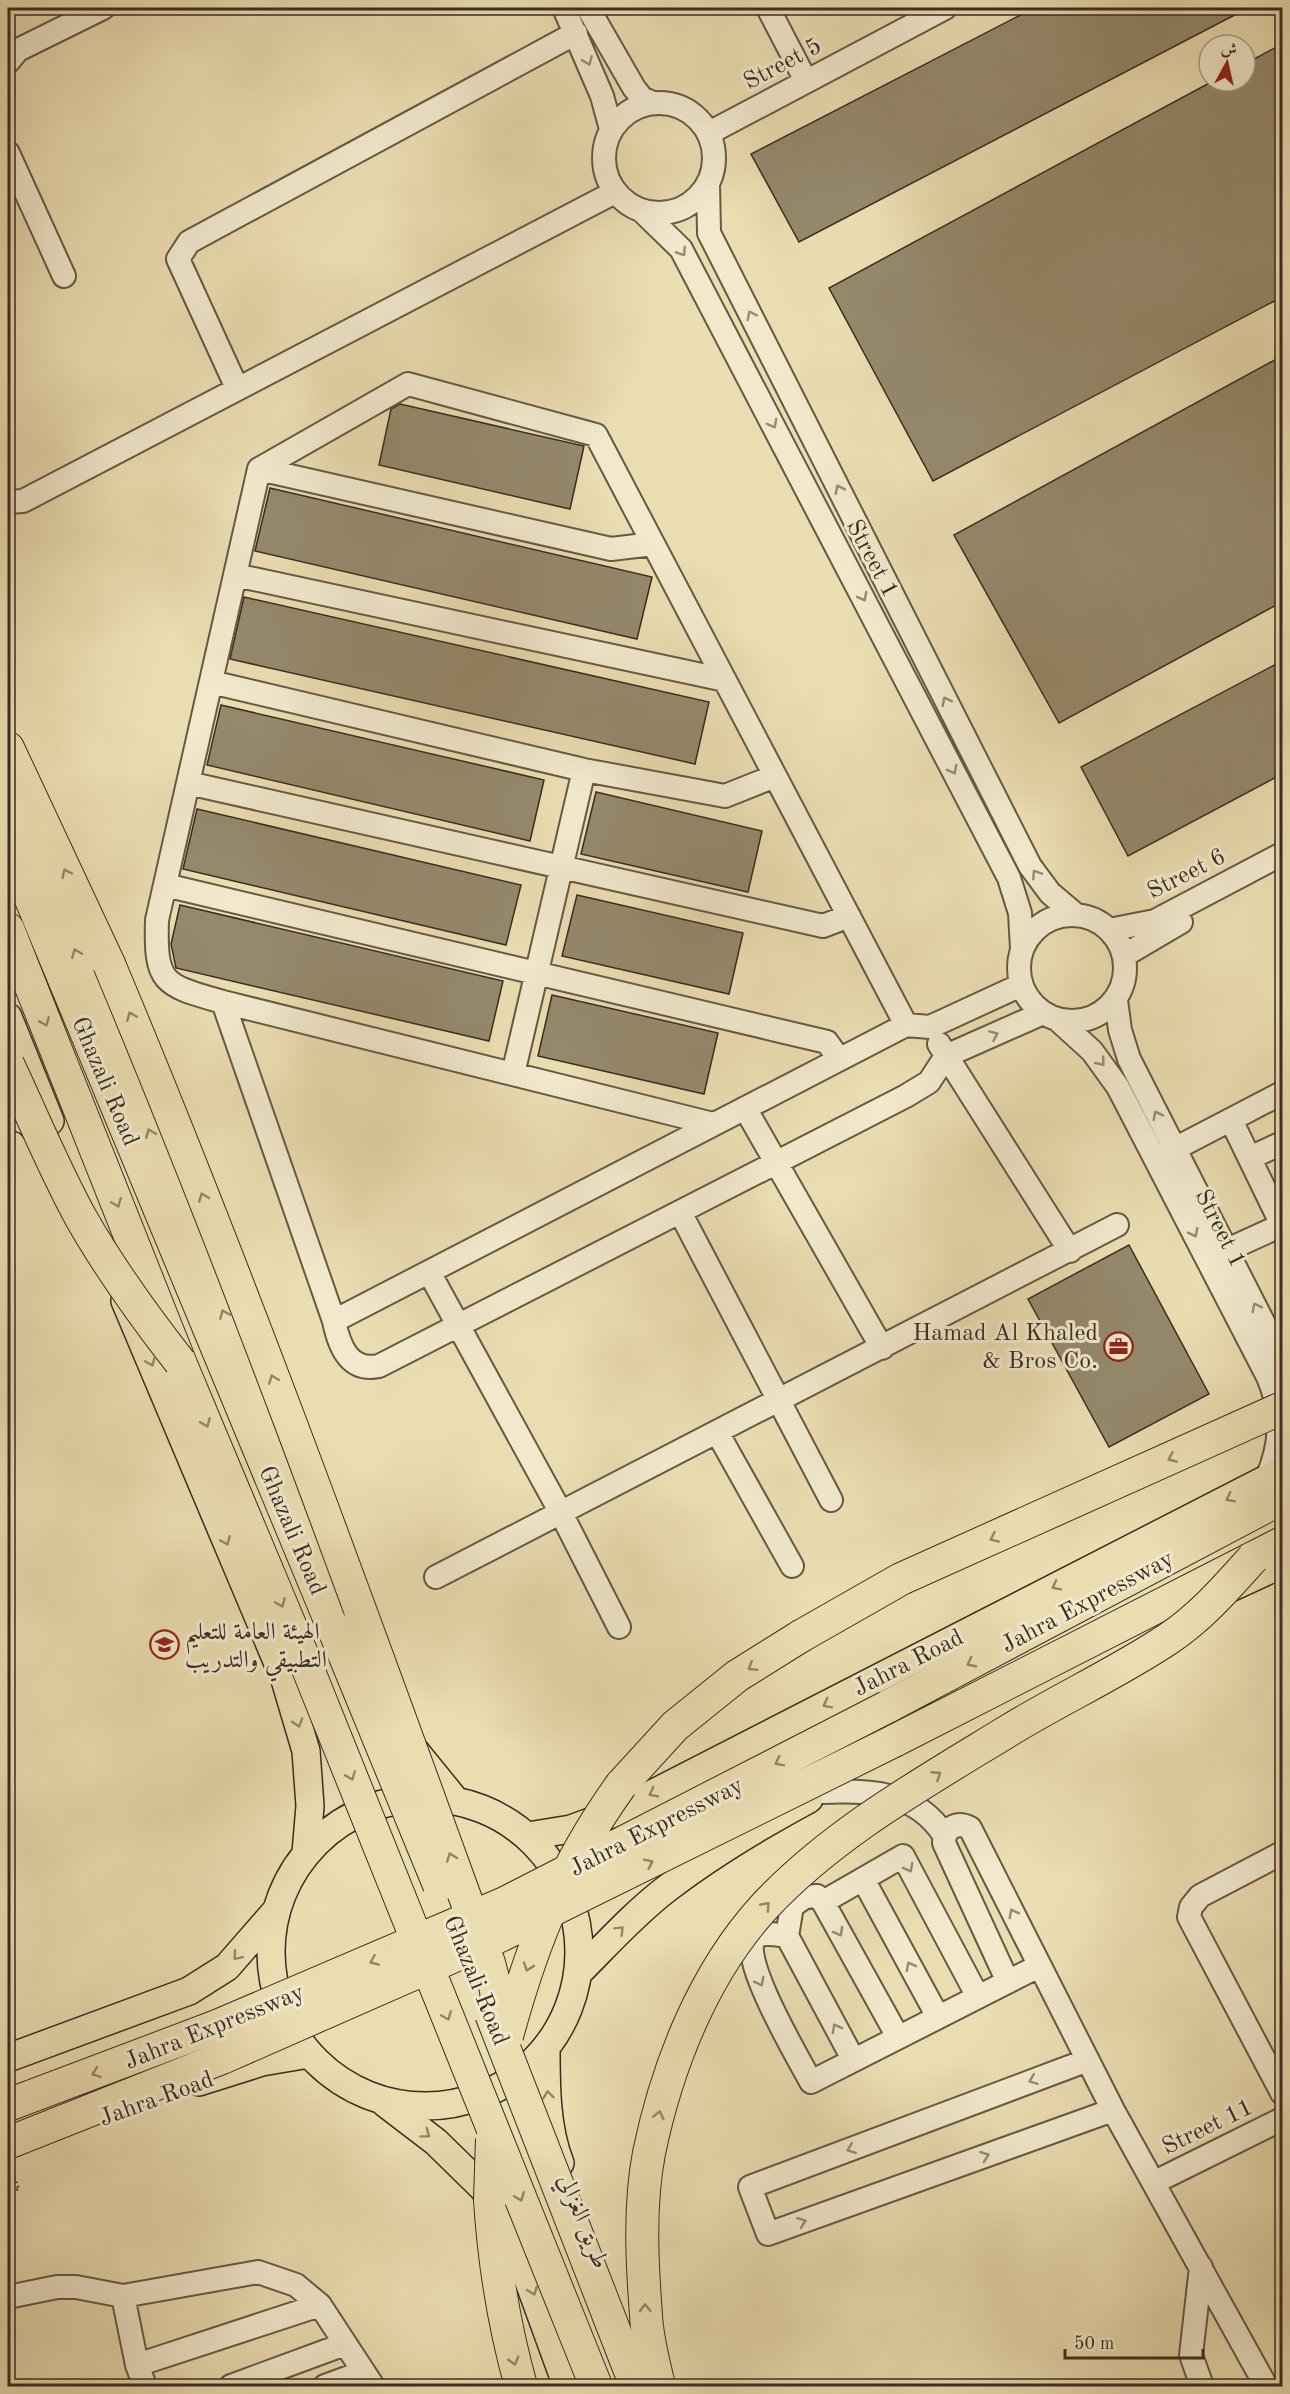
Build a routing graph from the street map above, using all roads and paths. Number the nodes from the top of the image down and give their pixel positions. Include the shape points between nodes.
1 (103, 8) edge
2 (564, 8) edge
3 (588, 8) edge
4 (768, 8) edge
5 (945, 8) edge
6 (576, 33) junction
7 (8, 62) edge
8 (806, 81) junction
9 (653, 103) junction
10 (611, 129) junction
11 (709, 133) junction
12 (8, 153) edge
13 (708, 183) junction
14 (615, 192) junction
15 (641, 210) junction
16 (64, 276) dead end
17 (237, 388) junction
18 (259, 469) junction
19 (8, 502) edge
20 (653, 544) junction
21 (235, 574) junction
22 (725, 680) junction
23 (211, 682) junction
24 (8, 748) edge
25 (584, 770) junction
26 (775, 776) junction
27 (188, 783) junction
28 (8, 785) edge
29 (8, 844) edge
30 (1282, 855) edge
31 (561, 869) junction
32 (1282, 870) edge
33 (165, 885) junction
34 (1076, 915) junction
35 (849, 916) junction
36 (8, 929) edge
37 (1109, 930) junction
38 (1022, 949) junction
39 (1125, 955) junction
40 (538, 974) junction
41 (1021, 985) junction
42 (1116, 1000) junction
43 (223, 1002) junction
44 (8, 1017) edge
45 (1051, 1017) junction
46 (906, 1025) junction
47 (930, 1027) junction
48 (946, 1056) junction
49 (839, 1059) junction
50 (8, 1064) edge
51 (513, 1074) junction
52 (1282, 1093) edge
53 (745, 1108) junction
54 (8, 1112) edge
55 (1231, 1120) junction
56 (713, 1124) junction
57 (1282, 1143) edge
58 (1165, 1154) junction
59 (1250, 1158) junction
60 (776, 1163) junction
61 (68, 1167) junction
62 (1275, 1187) edge
63 (680, 1212) junction
64 (1117, 1225) dead end
65 (1282, 1225) edge
66 (1070, 1251) junction
67 (1217, 1255) junction
68 (429, 1272) junction
69 (334, 1321) junction
70 (457, 1326) junction
71 (882, 1348) junction
72 (1282, 1359) edge
73 (180, 1362) junction
74 (779, 1401) junction
75 (1282, 1408) edge
76 (717, 1432) junction
77 (1277, 1483) edge
78 (831, 1500) dead end
79 (561, 1513) junction
80 (1282, 1543) edge
81 (1268, 1561) edge
82 (792, 1566) dead end
83 (436, 1577) dead end
84 (620, 1628) dead end
85 (821, 1792) junction
86 (455, 1800) junction
87 (944, 1835) junction
88 (528, 1836) junction
89 (306, 1853) junction
90 (1282, 1853) edge
91 (863, 1879) junction
92 (823, 1902) junction
93 (276, 1912) junction
94 (787, 1936) junction
95 (1040, 1966) junction
96 (579, 1972) junction
97 (1008, 1982) junction
98 (978, 1996) junction
99 (938, 2017) junction
100 (499, 2034) junction
101 (898, 2037) junction
102 (546, 2048) junction
103 (309, 2054) junction
104 (8, 2058) edge
105 (853, 2059) junction
106 (1088, 2060) junction
107 (1282, 2093) edge
108 (379, 2099) junction
109 (8, 2105) edge
110 (1113, 2110) junction
111 (1282, 2119) edge
112 (8, 2143) edge
113 (8, 2155) edge
114 (8, 2162) edge
115 (1155, 2182) junction
116 (8, 2193) edge
117 (1201, 2267) junction
118 (123, 2296) junction
119 (8, 2297) edge
120 (320, 2305) junction
121 (345, 2344) junction
122 (137, 2365) junction
123 (368, 2379) edge
124 (145, 2386) edge
125 (231, 2386) edge
126 (325, 2386) edge
127 (521, 2386) edge
128 (567, 2386) edge
129 (596, 2386) edge
130 (636, 2386) edge
131 (651, 2386) edge
132 (659, 2386) edge
133 (1202, 2386) edge
134 (1266, 2386) edge

1 - 7 street via 18,50
2 - 6 street
3 - 9 street via 634,88
4 - 8 street
5 - 8 street, Street 5
6 -> 10 street
6 - 17 street via 189,242 178,259
8 - 11 street, Street 5
9 - 10 street via 622,116
9 - 11 street via 687,110
10 - 14 street via 604,161
11 - 13 street via 714,167
12 - 16 street
13 - 15 street via 696,199 680,209 660,213
34 -> 13 street, Street 1 via 1050,893 1030,866 714,244 709,233
14 - 15 street
14 - 17 street
15 -> 38 street, Street 1 via 681,249 1010,878 1020,913
17 - 19 street via 23,501
18 - 20 street via 611,549
18 - 20 street via 408,384 597,435
18 - 21 street
20 - 22 street
21 - 22 street
21 - 23 street
22 - 26 street
23 - 25 street
23 - 27 street
100 -> 24 highway, bridge via 489,1963 323,1506 155,1074 109,964
25 - 26 street via 725,796
25 - 31 street
26 - 35 street
27 - 31 street
27 - 33 street
86 -> 28 main road, Ghazali Road via 412,1747 385,1705
29 - 100 highway, Ghazali Road, bridge
30 - 37 street, Street 6 via 1155,921
31 - 35 street via 823,926
31 - 40 street
32 - 39 street, Street 6 via 1159,933
33 - 40 street
33 - 43 street via 157,920 156,957 164,978 184,991
34 - 37 street
34 - 38 street via 1059,916 1043,923 1030,934
35 - 46 street
36 -> 73 highway, Ghazali Road, bridge
37 - 39 street
38 - 41 street via 1018,967
39 - 42 street via 1124,982
40 - 49 street via 827,1042
40 - 51 street
41 - 45 street via 1029,1001
41 - 47 street
42 - 45 street via 1100,1014 1080,1021
58 -> 42 street, Street 1 via 1129,1059
43 - 51 street
43 - 69 street
44 - 61 main road
48 -> 45 street
45 -> 58 street, Street 1 via 1076,1035 1106,1068
46 - 47 street
46 - 49 street
47 - 48 street
48 - 60 street via 929,1082
48 - 66 street
49 - 53 street
50 - 73 highway, bridge via 96,1243 124,1288
51 - 56 street
52 - 55 street
53 - 56 street
53 - 60 street
54 - 61 main road via 29,1122
55 - 58 street
55 - 59 street
56 - 68 street
57 - 59 street
58 - 67 street, Street 1
59 - 62 street
60 - 63 street
60 - 71 street
61 -> 89 main road via 285,1680 306,1751 310,1806
62 - 65 street
63 - 70 street
63 - 74 street
64 - 66 street
65 - 67 street
66 - 71 street
72 -> 67 street, Street 1
67 - 77 street, Street 1 via 1278,1406 1279,1436 1272,1466
68 - 69 street
68 - 70 street
69 - 70 street via 337,1337 353,1363 366,1368 379,1366
70 - 79 street
71 - 74 street
73 -> 129 highway, Ghazali Road, bridge via 298,1644
74 - 76 street
74 - 78 street
75 -> 127 highway, bridge via 901,1579 811,1630 728,1683 675,1726 621,1785 594,1823 550,1905 505,2044 492,2130 490,2200 494,2262 506,2334
76 - 79 street
76 - 82 street
77 -> 88 main road, Jahra Road via 617,1812 571,1829
77 -> 109 highway, Jahra Expressway, bridge via 888,1707 505,1903 227,2022
79 - 83 street
79 - 84 street
80 - 81 highway, Jahra Expressway
81 - 85 main road
112 -> 81 highway, Jahra Expressway, bridge via 232,2053 502,1935
132 -> 81 highway, bridge via 646,2318 643,2236 649,2155 681,2045 703,1996 731,1950 763,1908 803,1870 868,1819 1038,1713 1167,1639
85 - 87 street via 858,1791 913,1804 932,1817
96 -> 85 main road via 665,1890 708,1859
86 - 88 main road via 506,1820
86 - 89 main road via 389,1802 345,1819
95 -> 87 street via 970,1828 958,1825
87 - 97 street via 944,1843
88 - 96 main road via 549,1858 565,1884 580,1942
89 - 93 main road via 291,1875
90 - 107 street via 1200,1896 1191,1906 1189,1917
91 - 92 street
91 -> 98 street via 903,1856
99 -> 91 street
92 - 94 street via 817,1896 805,1897 792,1906
92 -> 101 street
93 - 103 main road via 271,1944 272,1977 285,2018
93 -> 104 main road via 227,1967 189,1991
105 -> 94 street
94 -> 105 street via 763,1934 754,1938 750,1946 755,1972 811,2082
95 - 97 street
95 - 106 street
96 - 102 main road via 568,2013
97 - 98 street
98 - 99 street
99 - 101 street
100 - 130 highway, Ghazali Road, bridge
101 - 105 street
102 - 108 main road via 512,2080 470,2099 424,2106
131 -> 102 main road, طريق الغزالي via 556,2152 546,2090
103 - 108 main road via 341,2081
103 - 113 main road, Jahra Road via 217,2075
106 - 110 street
106 -> 110 street via 750,2187 768,2234
108 -> 128 main road via 436,2142 483,2188 506,2219
110 - 115 street
111 - 115 street, Street 11
114 - 116 path via 19,2189
115 - 117 street
117 - 133 street via 1191,2355
117 - 134 street
118 - 119 street via 57,2287
118 - 120 street via 258,2272 297,2285
118 - 122 street
120 - 121 street
120 - 122 street
121 - 123 street
121 - 125 street
122 - 124 street
123 - 126 street

